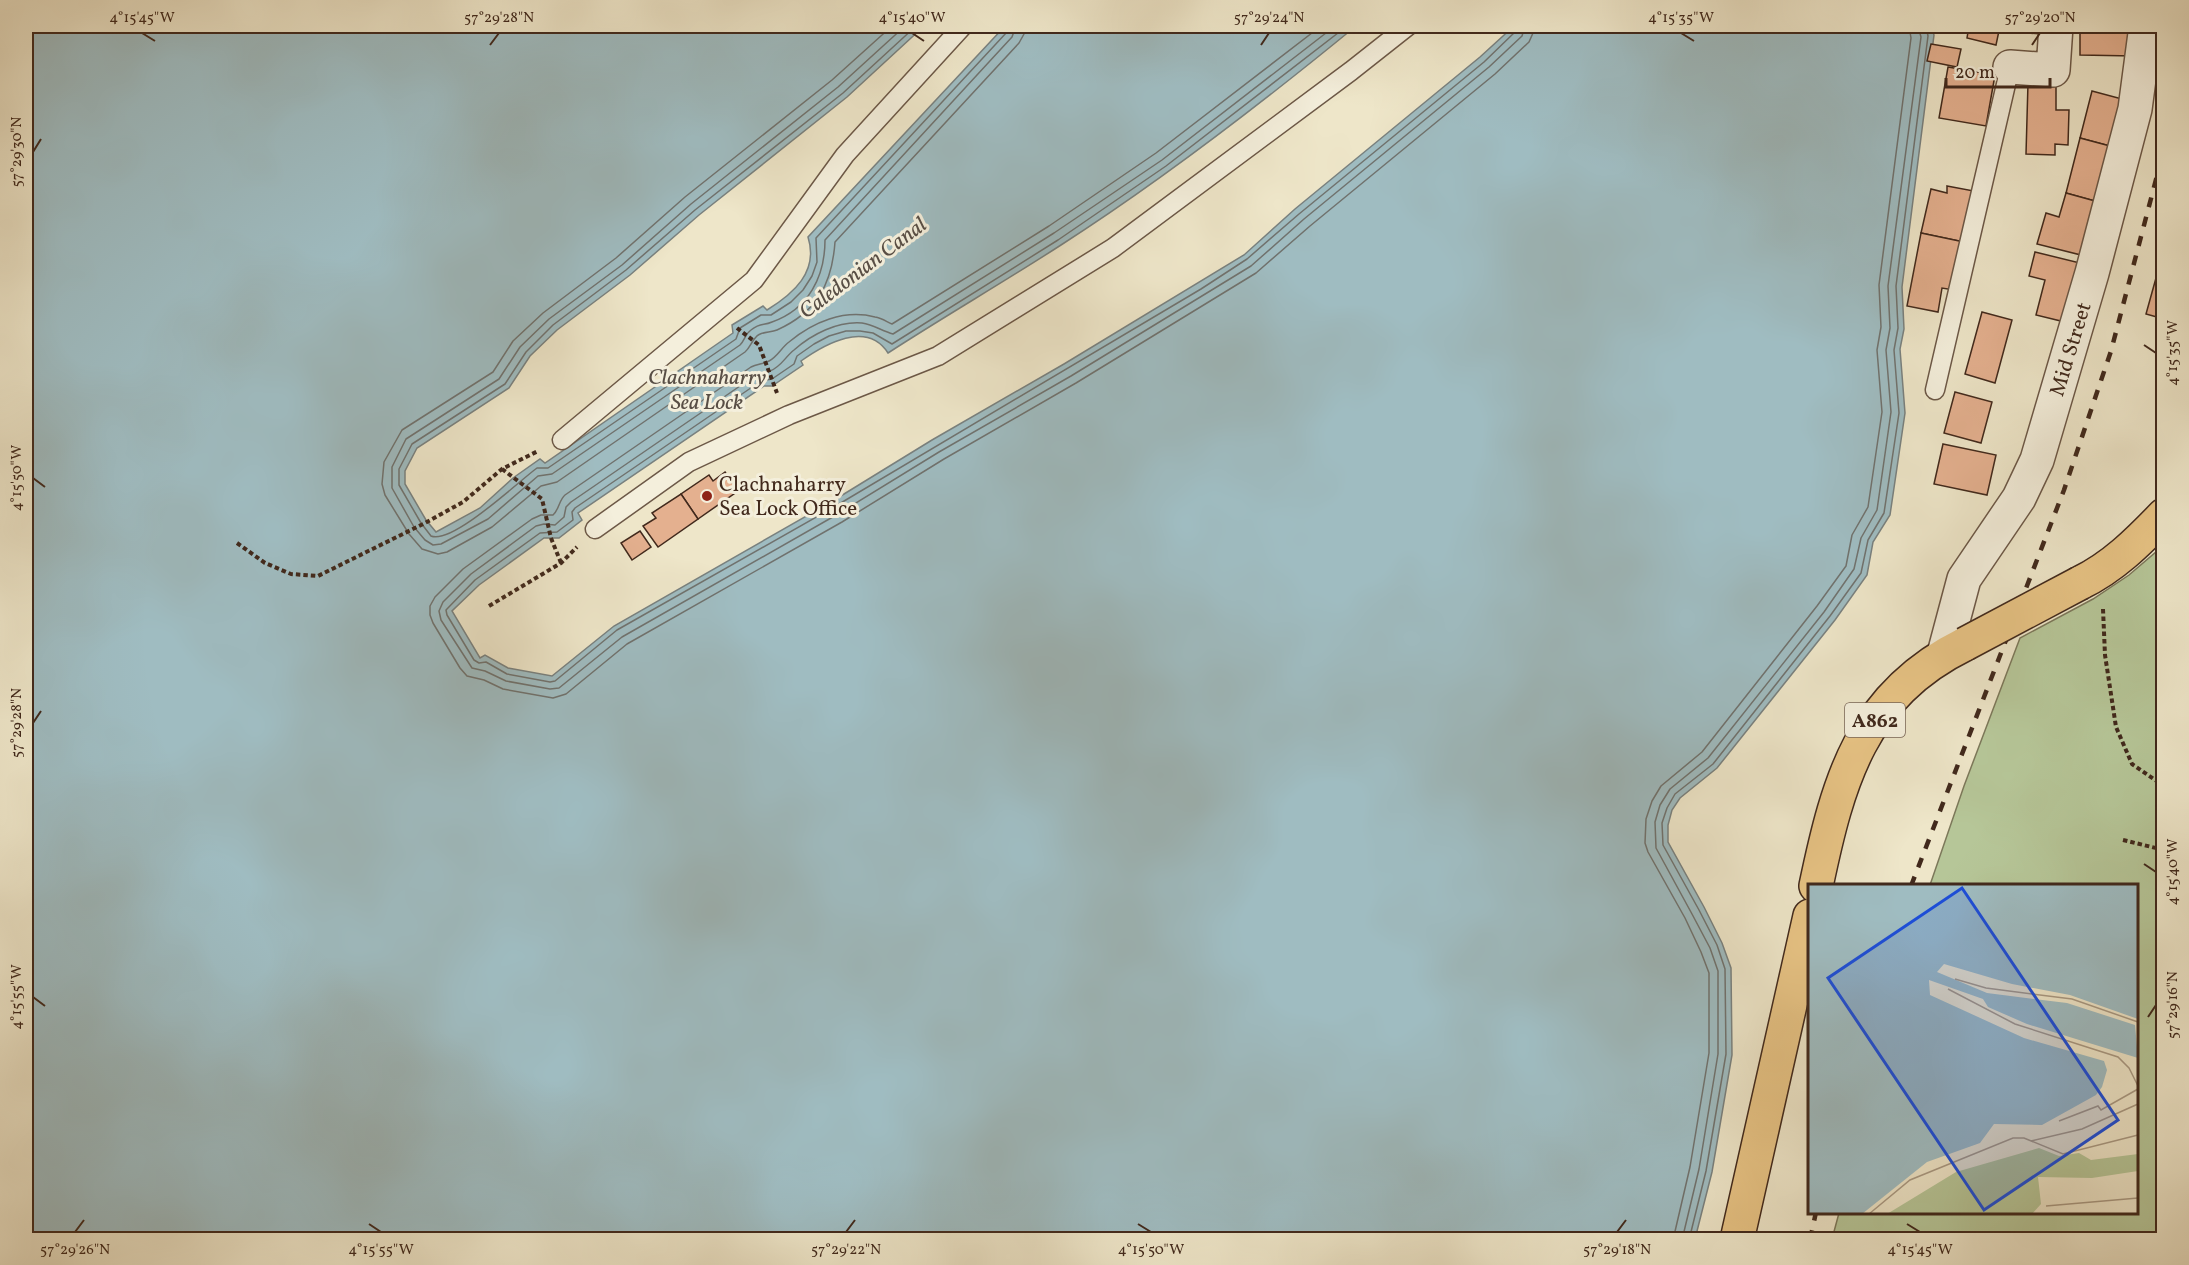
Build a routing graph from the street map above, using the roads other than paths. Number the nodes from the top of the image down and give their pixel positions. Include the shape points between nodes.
1 (963, 26) edge
2 (1408, 26) edge
3 (2056, 26) edge
4 (2146, 26) edge
5 (2010, 67) joint
6 (1935, 390) dead end
7 (562, 440) road end
8 (2163, 515) edge
9 (595, 529) road end
10 (1954, 649) junction
11 (1816, 884) edge
12 (1808, 920) edge
13 (1737, 1239) edge

1 - 7 lane via 845,155 754,280
2 - 9 lane via 1113,248 938,356 789,415 689,462
3 - 5 street via 2053,70
4 - 10 street, Mid Street via 2135,109 2037,460 2019,498 1964,579
5 - 6 lane
8 - 10 main road, A862, bridge via 2136,545 2091,578
10 - 11 main road, A862 via 1896,693 1869,728 1848,767 1828,829
12 - 13 main road

